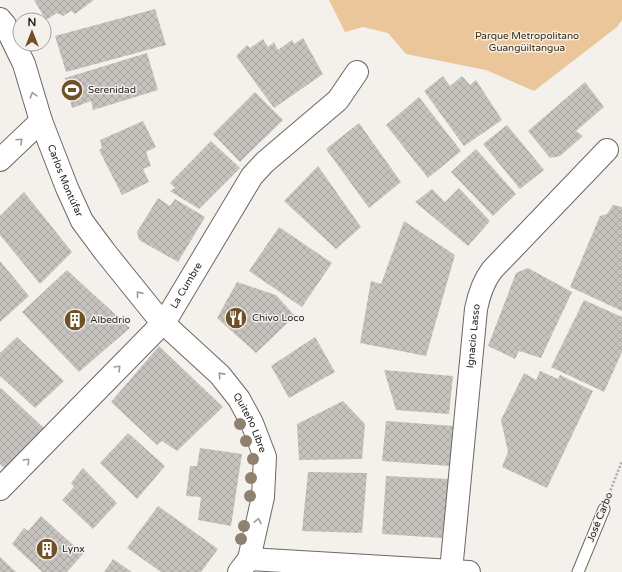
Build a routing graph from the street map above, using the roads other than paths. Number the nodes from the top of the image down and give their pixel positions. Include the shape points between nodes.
1 (0, 19) edge
2 (357, 72) dead end
3 (41, 121) junction
4 (607, 150) dead end
5 (0, 160) edge
6 (164, 323) junction
7 (0, 489) edge
8 (604, 509) road end
9 (244, 565) edge
10 (460, 571) edge
11 (578, 572) edge

3 -> 1 street, Carlos Montúfar via 24,64 5,24
2 - 6 street, La Cumbre via 338,100 255,173
5 -> 3 street
6 -> 3 street, Carlos Montúfar via 82,221
4 - 10 street, Ignacio Lasso via 492,270 478,295
7 -> 6 street, La Cumbre
9 -> 6 street, Quiteño Libre via 263,497 265,457 252,423 239,399 220,374
8 - 11 lane, José Carbo
9 - 10 street

